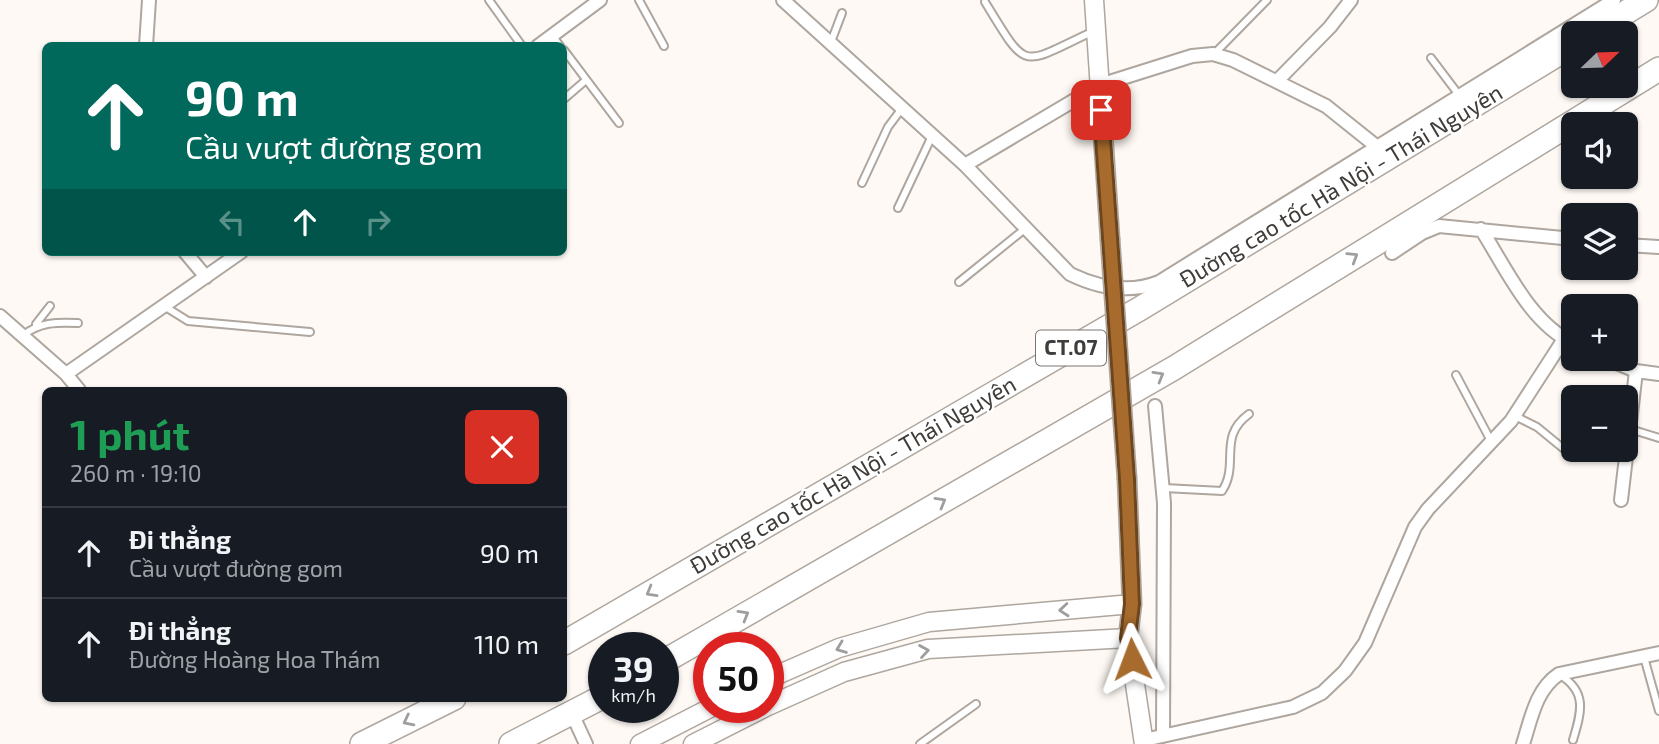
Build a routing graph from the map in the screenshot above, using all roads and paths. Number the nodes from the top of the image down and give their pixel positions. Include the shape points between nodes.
1 (149, 0) edge
2 (489, 0) edge
3 (600, 0) edge
4 (639, 0) edge
5 (783, 0) edge
6 (1094, 0) edge
7 (1267, 0) edge
8 (1351, 0) edge
9 (1614, 0) edge
10 (1646, 0) edge
11 (985, 2) dead end
12 (842, 13) dead end
13 (1612, 21) edge
14 (1097, 30) junction
15 (146, 42) edge
16 (519, 42) edge
17 (560, 42) edge
18 (831, 42) junction
19 (664, 46) dead end
20 (1561, 52) edge
21 (567, 54) edge
22 (1213, 54) junction
23 (1431, 58) dead end
24 (1659, 69) edge
25 (586, 80) junction
26 (1278, 80) junction
27 (1100, 85) junction
28 (1459, 95) junction
29 (567, 96) edge
30 (903, 107) junction
31 (619, 123) dead end
32 (933, 135) junction
33 (1376, 146) junction
34 (965, 164) junction
35 (862, 183) dead end
36 (898, 208) dead end
37 (1026, 228) junction
38 (1481, 229) junction
39 (1561, 238) edge
40 (1638, 246) edge
41 (1659, 247) edge
42 (1392, 253) dead end
43 (188, 256) edge
44 (235, 256) edge
45 (206, 277) junction
46 (959, 282) dead end
47 (50, 306) dead end
48 (164, 306) junction
49 (0, 316) edge
50 (78, 323) dead end
51 (34, 326) junction
52 (310, 332) dead end
53 (1561, 333) edge
54 (22, 336) junction
55 (1561, 352) edge
56 (1638, 370) edge
57 (66, 374) junction
58 (1659, 374) edge
59 (1456, 375) dead end
60 (77, 387) edge
61 (1155, 406) dead end
62 (1250, 415) dead end
63 (1515, 416) junction
64 (1638, 431) edge
65 (1659, 438) edge
66 (1491, 442) junction
67 (1561, 447) edge
68 (1625, 462) edge
69 (1164, 488) junction
70 (1620, 500) dead end
71 (1132, 604) junction
72 (1128, 638) junction
73 (567, 641) edge
74 (679, 653) edge
75 (1659, 653) edge
76 (1644, 657) junction
77 (784, 673) edge
78 (1559, 674) junction
79 (784, 699) edge
80 (446, 702) edge
81 (588, 704) edge
82 (976, 704) dead end
83 (1659, 711) edge
84 (693, 717) edge
85 (574, 718) dead end
86 (735, 723) edge
87 (1163, 736) junction
88 (1573, 740) dead end
89 (1144, 742) edge
90 (362, 744) edge
91 (511, 744) edge
92 (586, 744) edge
93 (640, 744) edge
94 (693, 744) edge
95 (920, 744) edge
96 (1523, 744) edge

1 - 15 street
2 - 16 lane
3 - 17 street
4 - 19 lane
5 - 18 street
6 - 14 street
7 - 22 lane
8 - 26 street
9 - 28 street
10 - 13 highway
11 - 14 lane via 1014,50 1024,58 1035,58
12 - 18 lane
14 - 27 street
18 - 30 street
20 -> 73 highway, Đường cao tốc Hà Nội - Thái Nguyên / CT.07 via 1141,308
21 - 25 lane
22 - 26 street
22 - 27 street via 1192,56
23 - 28 lane
74 -> 24 highway via 1174,368
25 - 29 lane
25 - 31 lane
26 - 33 street via 1343,117
27 - 34 street
27 - 71 street, bridge
28 - 33 street
30 - 32 street
30 - 35 lane via 888,127
32 - 34 street
32 - 36 lane
33 - 37 street via 1144,288 1091,284 1070,274
34 - 37 street
37 - 46 lane
38 - 39 street
38 - 42 street via 1439,226
38 - 53 street via 1523,296
40 - 41 street
43 - 45 street
44 - 45 street
45 - 48 street
47 - 51 lane
48 - 52 lane via 188,321
48 - 57 street
49 - 54 street
50 - 51 lane
51 - 54 lane
54 - 57 street
55 - 63 street
56 - 58 street
57 - 60 street
59 - 66 lane
61 - 69 street
62 - 69 lane via 1230,439 1229,470 1222,491
63 - 66 street
63 - 67 lane
64 - 65 lane
66 - 87 street via 1415,527 1366,643 1322,693 1293,707
68 - 70 street
69 - 87 street
71 - 72 street
71 -> 77 street via 929,622 852,643
79 -> 72 street via 844,672 928,649
72 - 89 street
75 - 76 street
76 - 78 street
76 - 83 lane
78 - 88 lane via 1582,701
78 - 96 street via 1538,698
80 -> 90 highway
81 - 91 highway
82 - 95 lane
84 - 93 street
85 - 92 street
86 - 94 street
87 - 89 street

